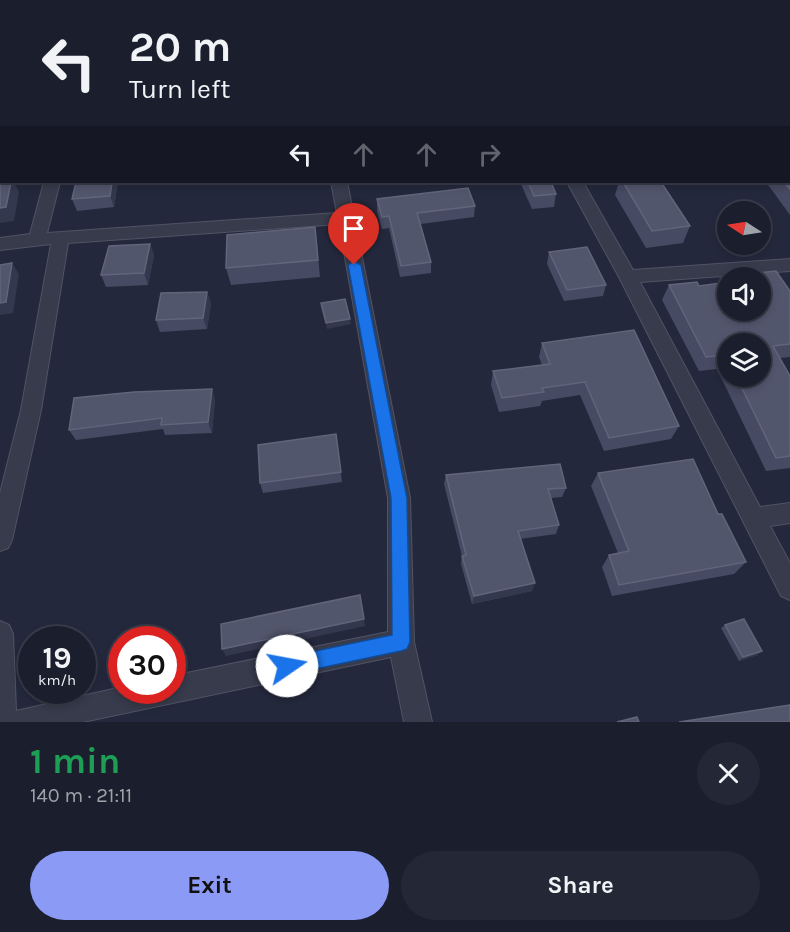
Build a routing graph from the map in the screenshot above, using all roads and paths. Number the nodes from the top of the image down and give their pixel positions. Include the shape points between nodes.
1 (52, 183) edge
2 (339, 183) edge
3 (576, 183) edge
4 (346, 218) junction
5 (60, 238) junction
6 (37, 239) junction
7 (0, 244) edge
8 (790, 265) edge
9 (628, 277) junction
10 (790, 513) edge
11 (755, 518) junction
12 (0, 540) edge
13 (790, 588) edge
14 (0, 634) edge
15 (401, 642) junction
16 (186, 686) edge
17 (108, 703) edge
18 (3, 722) edge
19 (21, 722) edge
20 (418, 722) edge

1 - 6 street
2 - 4 street
3 - 9 street
4 - 5 street
4 - 15 street via 399,498
5 - 6 street
5 - 12 street via 31,410
6 - 7 street
8 - 9 street
9 - 11 street
10 - 11 street
11 - 13 street
14 - 18 street
15 - 16 street
15 - 20 street
17 - 19 street

